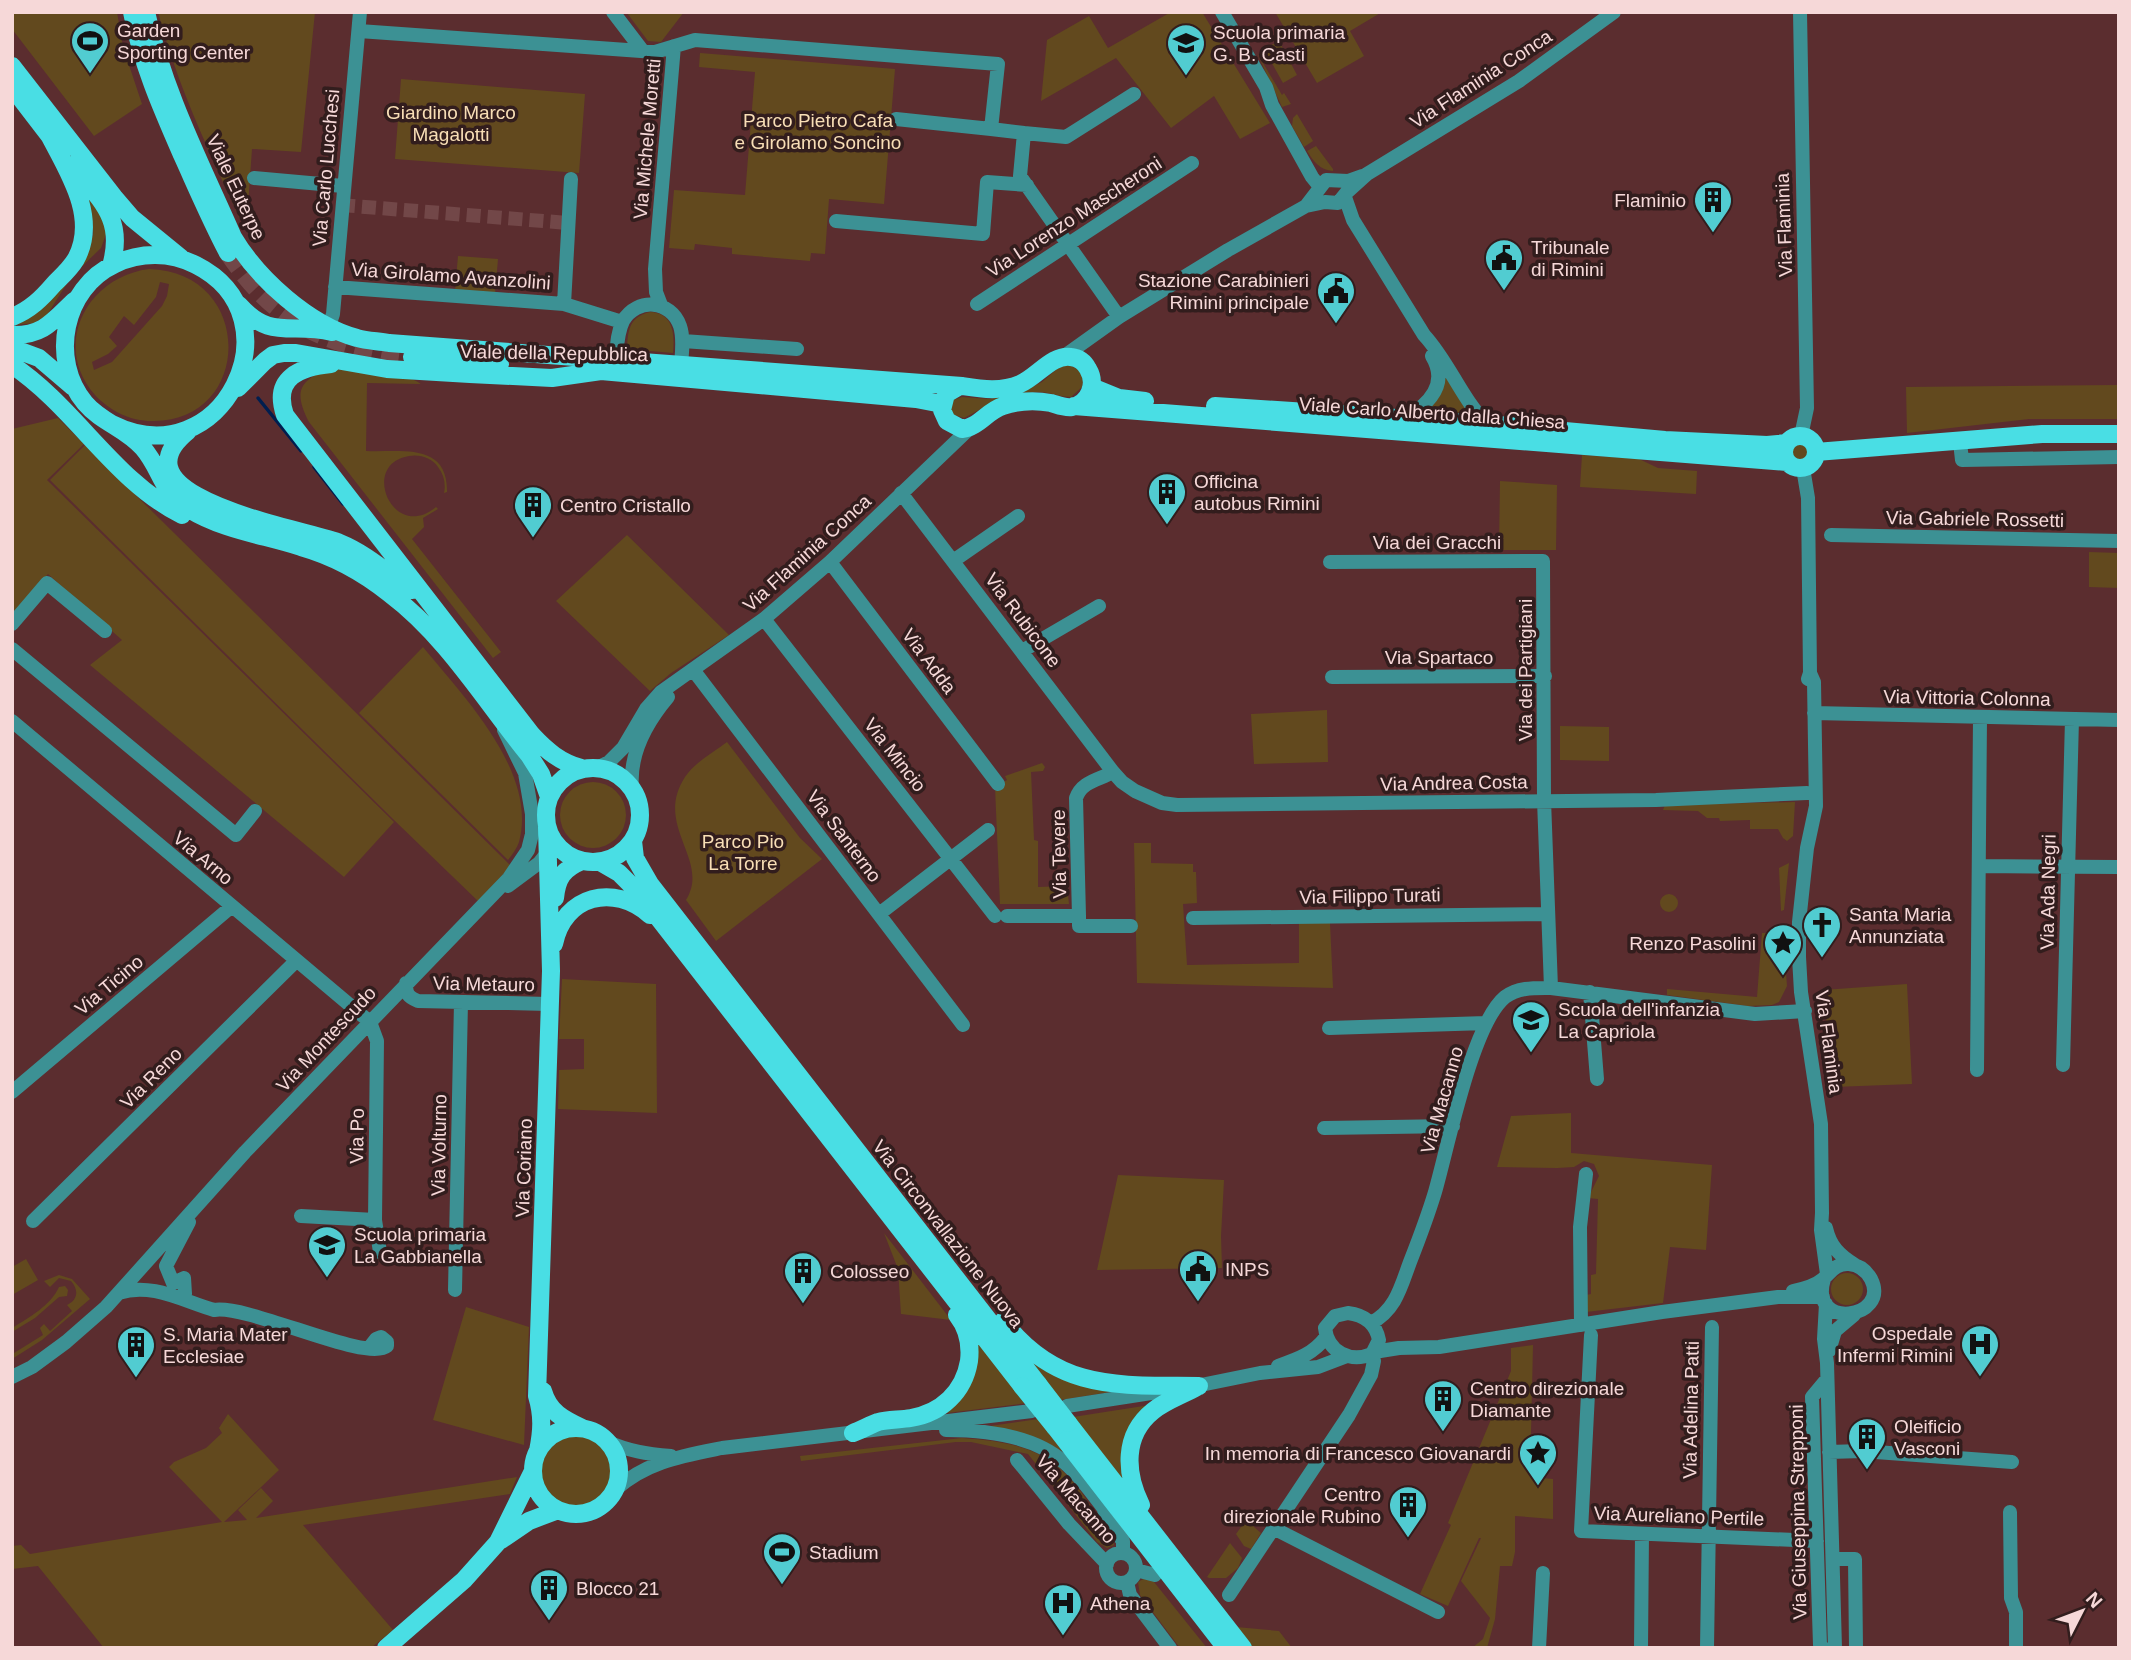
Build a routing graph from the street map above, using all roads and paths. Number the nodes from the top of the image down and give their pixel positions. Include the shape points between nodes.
1 (132, 12) edge
2 (146, 12) edge
3 (360, 12) edge
4 (613, 12) edge
5 (1222, 12) edge
6 (1613, 12) edge
7 (1800, 12) edge
8 (359, 31) junction
9 (674, 46) junction
10 (642, 50) junction
11 (12, 66) edge
12 (12, 87) edge
13 (1134, 94) dead end
14 (896, 119) dead end
15 (991, 129) junction
16 (48, 133) junction
17 (1024, 133) junction
18 (1192, 163) dead end
19 (254, 178) dead end
20 (571, 179) dead end
21 (343, 186) junction
22 (1027, 186) junction
23 (1332, 192) junction
24 (836, 221) dead end
25 (1068, 244) junction
26 (228, 253) tunnel mouth
27 (181, 258) junction
28 (111, 266) junction
29 (655, 269) junction
30 (335, 287) junction
31 (230, 295) junction
32 (79, 296) junction
33 (564, 304) junction
34 (645, 304) junction
35 (977, 304) dead end
36 (661, 305) junction
37 (12, 317) edge
38 (1119, 317) junction
39 (622, 322) junction
40 (329, 326) junction
41 (1097, 333) junction
42 (12, 335) edge
43 (1424, 335) junction
44 (356, 338) junction
45 (682, 341) junction
46 (389, 343) joint
47 (12, 348) edge
48 (797, 349) dead end
49 (412, 357) tunnel mouth
50 (1063, 357) junction
51 (616, 359) junction
52 (349, 363) junction
53 (1085, 364) junction
54 (12, 365) edge
55 (681, 365) junction
56 (601, 371) junction
57 (958, 387) junction
58 (1092, 387) junction
59 (78, 393) junction
60 (226, 401) junction
61 (1074, 406) junction
62 (1185, 410) junction
63 (945, 413) junction
64 (1406, 418) junction
65 (112, 424) junction
66 (1487, 424) junction
67 (194, 427) junction
68 (970, 428) junction
69 (2118, 434) edge
70 (2036, 435) junction
71 (1960, 442) junction
72 (1804, 443) junction
73 (940, 456) junction
74 (2119, 457) edge
75 (2036, 459) junction
76 (1795, 465) junction
77 (901, 493) junction
78 (1018, 516) dead end
79 (236, 529) junction
80 (1831, 535) dead end
81 (2119, 541) edge
82 (953, 561) junction
83 (1543, 561) joint
84 (830, 562) junction
85 (1331, 562) dead end
86 (429, 602) junction
87 (1099, 606) dead end
88 (764, 619) junction
89 (12, 624) edge
90 (105, 631) dead end
91 (12, 649) edge
92 (1022, 651) junction
93 (694, 671) junction
94 (1810, 673) junction
95 (1545, 676) junction
96 (1332, 677) dead end
97 (1814, 713) junction
98 (498, 716) junction
99 (1980, 718) junction
100 (2072, 719) junction
101 (2119, 720) edge
102 (12, 721) edge
103 (590, 768) junction
104 (1113, 772) junction
105 (998, 784) dead end
106 (632, 788) junction
107 (1807, 793) junction
108 (549, 797) junction
109 (1544, 800) junction
110 (255, 811) dead end
111 (547, 827) junction
112 (988, 830) dead end
113 (1809, 836) junction
114 (633, 841) junction
115 (547, 853) junction
116 (951, 858) junction
117 (591, 861) junction
118 (1979, 866) junction
119 (2067, 866) junction
120 (2119, 867) edge
121 (489, 901) junction
122 (231, 907) junction
123 (879, 914) junction
124 (1548, 914) junction
125 (1001, 916) joint
126 (1079, 916) junction
127 (1193, 918) dead end
128 (1131, 926) dead end
129 (550, 936) junction
130 (683, 947) junction
131 (550, 957) junction
132 (296, 961) junction
133 (406, 983) junction
134 (1551, 988) junction
135 (1590, 992) junction
136 (418, 1001) junction
137 (461, 1002) junction
138 (550, 1004) junction
139 (1805, 1011) junction
140 (370, 1022) junction
141 (1486, 1023) junction
142 (963, 1025) dead end
143 (1329, 1028) dead end
144 (2063, 1065) dead end
145 (1977, 1070) dead end
146 (1597, 1079) dead end
147 (12, 1091) edge
148 (1453, 1126) junction
149 (1324, 1128) dead end
150 (865, 1162) junction
151 (1586, 1174) dead end
152 (864, 1181) junction
153 (195, 1208) junction
154 (1822, 1213) junction
155 (300, 1216) dead end
156 (375, 1220) junction
157 (33, 1221) dead end
158 (380, 1252) dead end
159 (146, 1263) junction
160 (1857, 1265) junction
161 (1825, 1277) junction
162 (171, 1288) junction
163 (455, 1290) dead end
164 (118, 1293) junction
165 (1778, 1297) junction
166 (1395, 1301) junction
167 (1824, 1301) junction
168 (220, 1309) junction
169 (1857, 1313) junction
170 (1371, 1323) junction
171 (1712, 1327) dead end
172 (1586, 1330) junction
173 (1326, 1337) junction
174 (1376, 1346) junction
175 (369, 1348) dead end
176 (1350, 1357) junction
177 (1827, 1363) junction
178 (1260, 1373) junction
179 (12, 1377) edge
180 (539, 1379) junction
181 (1827, 1379) junction
182 (1030, 1385) junction
183 (1199, 1386) junction
184 (1363, 1390) junction
185 (1032, 1411) dead end
186 (1063, 1419) junction
187 (585, 1429) junction
188 (892, 1429) junction
189 (853, 1433) junction
190 (606, 1441) junction
191 (538, 1451) junction
192 (1829, 1452) junction
193 (676, 1457) junction
194 (1017, 1460) dead end
195 (2012, 1462) dead end
196 (533, 1471) junction
197 (615, 1490) junction
198 (1104, 1509) junction
199 (558, 1510) junction
200 (2010, 1512) dead end
201 (1273, 1528) junction
202 (1642, 1534) junction
203 (1157, 1536) junction
204 (1710, 1536) junction
205 (1816, 1541) junction
206 (498, 1542) junction
207 (1123, 1553) junction
208 (1833, 1559) junction
209 (1107, 1564) junction
210 (1544, 1573) dead end
211 (1155, 1575) junction
212 (1132, 1576) junction
213 (1229, 1595) dead end
214 (1438, 1612) dead end
215 (386, 1648) edge
216 (1170, 1648) edge
217 (1212, 1648) edge
218 (1226, 1648) edge
219 (1243, 1648) edge
220 (1539, 1648) edge
221 (1641, 1648) edge
222 (1707, 1648) edge
223 (1823, 1648) edge
224 (1835, 1648) edge
225 (1856, 1648) edge
226 (2016, 1648) edge

1 - 26 main road, Viale Euterpe via 153,89
2 - 40 main road, Viale Euterpe via 165,81 233,237 264,280
3 - 8 street, Via Carlo Lucchesi
4 - 10 street
5 - 23 street via 1304,161
6 - 23 street, Via Flaminia Conca via 1519,81
7 - 72 street, Via Flaminia
8 - 10 street, Via Michele Moretti
8 - 21 street, Via Carlo Lucchesi
9 - 10 street, Via Michele Moretti
9 - 15 street via 695,40 998,64
9 - 29 street, Via Michele Moretti
11 - 27 main road via 132,218
12 - 16 main road
13 - 17 street via 1066,137
14 - 15 street
15 - 17 street
16 - 28 main road via 111,217 116,243
16 - 37 main road via 79,196 81,246 72,266 38,302
17 - 22 street via 1020,176
18 - 25 street, Via Lorenzo Mascheroni
19 - 21 street
20 - 33 street
21 - 30 street, Via Carlo Lucchesi
22 - 24 street via 987,182 984,234
22 - 25 street
23 - 38 street
23 - 43 street
25 - 35 street, Via Lorenzo Mascheroni
25 - 38 street
27 - 28 main road via 142,256
27 - 31 main road via 207,271
28 - 32 main road
29 - 34 street, Via Michele Moretti
29 - 36 street, Via Michele Moretti
30 - 33 street, Via Girolamo Avanzolini
30 - 40 street, Via Carlo Lucchesi
31 - 44 main road via 265,327 312,328
31 - 60 main road via 241,319 245,346 241,373
32 - 42 main road via 39,332
32 - 59 main road via 64,341
33 - 39 street
34 - 36 street
34 - 39 street
36 - 45 street, Via Michele Moretti via 677,319
38 - 41 street
39 - 51 street
40 - 44 main road, Viale Euterpe
41 - 50 street
41 - 53 street
43 - 64 street via 1439,379 1435,394
43 - 66 street
44 - 46 main road, Viale Euterpe
45 - 48 street
45 - 55 street, Via Michele Moretti
46 - 51 main road, Viale della Repubblica
47 - 59 main road via 39,358
49 - 56 main road
50 - 53 main road
50 - 57 main road, Viale della Repubblica via 1018,385 990,390
51 - 55 main road, Viale della Repubblica
52 - 56 main road, Viale della Repubblica via 552,378
52 - 60 main road, Viale della Repubblica via 296,353 273,355
52 - 86 main road via 305,367 291,376 283,389 282,407
53 - 58 main road
54 - 79 main road via 38,384 148,494 188,517
55 - 57 main road, Viale della Repubblica
56 - 63 main road, Viale della Repubblica via 916,399
57 - 63 main road via 948,393
58 - 61 main road
58 - 62 main road, Viale Carlo Alberto dalla Chiesa via 1119,398
59 - 65 main road
60 - 67 main road
61 - 62 main road, Viale Carlo Alberto dalla Chiesa
61 - 68 main road, Viale Carlo Alberto dalla Chiesa via 1028,401 1004,405
62 - 64 main road, Viale Carlo Alberto dalla Chiesa
62 - 76 main road, Viale Carlo Alberto dalla Chiesa
63 - 68 main road, Viale della Repubblica via 958,428
63 - 73 street
64 - 66 main road, Viale Carlo Alberto dalla Chiesa
65 - 67 main road via 152,436
65 - 79 main road via 143,448 177,500 201,516
66 - 72 main road, Viale Carlo Alberto dalla Chiesa via 1665,440
67 - 86 main road via 173,445 168,459 169,470 186,491 244,515 340,543
68 - 73 street, Via Flaminia Conca
69 - 70 main road, Viale Carlo Alberto dalla Chiesa
70 - 71 main road, Viale Carlo Alberto dalla Chiesa
70 - 75 street
71 - 72 main road, Viale Carlo Alberto dalla Chiesa
71 - 75 street via 1962,460
72 - 76 main road via 1784,453
72 - 76 main road via 1812,463
73 - 77 street, Via Flaminia Conca
74 - 75 street
76 - 94 street, Via Flaminia via 1808,498
77 - 82 street, Via Rubicone
77 - 84 street, Via Flaminia Conca
78 - 82 street
79 - 98 main road via 304,548 371,580 415,613
80 - 81 street, Via Gabriele Rossetti
82 - 92 street, Via Rubicone
83 - 85 street, Via dei Gracchi
83 - 95 street, Via dei Partigiani
84 - 88 street, Via Flaminia Conca
84 - 105 street, Via Adda
86 - 103 main road via 545,750 564,763
87 - 92 street
88 - 93 street, Via Flaminia Conca
88 - 116 street, Via Mincio
89 - 90 street via 47,583
91 - 110 street, Via Arno via 236,835
92 - 104 street, Via Rubicone
93 - 103 street, Via Flaminia Conca via 661,692 616,757
93 - 106 street, Via Flaminia Conca via 666,699 646,729 632,762
93 - 123 street, Via Santerno
94 - 97 street, Via Flaminia
94 - 107 street, Via Flaminia
95 - 96 street, Via Spartaco
95 - 109 street, Via dei Partigiani
97 - 99 street, Via Vittoria Colonna
97 - 113 street, Via Flaminia via 1816,806
98 - 108 main road via 541,774
98 - 121 street, Via Montescudo via 525,773 532,834 521,862
99 - 100 street, Via Vittoria Colonna
99 - 118 street
100 - 101 street, Via Vittoria Colonna
100 - 119 street, Via Ada Negri
102 - 122 street, Via Arno
103 - 106 main road via 618,774
103 - 108 main road via 565,776
104 - 109 street, Via Andrea Costa via 1135,792 1177,805
104 - 126 street, Via Tevere via 1087,783 1076,797
106 - 114 main road via 640,805 640,824
107 - 109 street, Via Andrea Costa
107 - 113 street, Via Flaminia
108 - 111 main road
109 - 124 street, Via dei Partigiani
111 - 115 main road, Via Coriano
111 - 117 main road, Via Circonvallazione Nuova via 564,852
112 - 116 street
113 - 139 street, Via Flaminia via 1799,922
114 - 117 main road via 619,855
114 - 150 main road, Via Circonvallazione Nuova via 635,858 650,884
115 - 121 street, Via Montescudo
115 - 129 main road, Via Coriano
116 - 123 street
116 - 125 street, Via Mincio
117 - 129 main road, Via Coriano via 569,866 561,873
117 - 130 main road, Via Circonvallazione Nuova via 618,873
118 - 119 street
118 - 145 street
119 - 120 street
119 - 144 street, Via Ada Negri
121 - 133 street, Via Montescudo
122 - 132 street, Via Arno
122 - 147 street, Via Ticino
123 - 142 street, Via Santerno
124 - 127 street, Via Filippo Turati
124 - 134 street, Via dei Partigiani
125 - 126 street, Via Tevere
126 - 128 street, Via Tevere via 1079,926
129 - 131 main road, Via Coriano
130 - 131 main road, Via Coriano via 637,904 609,896 587,900 570,912 560,923
130 - 152 main road, Via Circonvallazione Nuova
131 - 138 main road, Via Coriano
132 - 140 street, Via Arno
132 - 157 street, Via Reno
133 - 136 street, Via Metauro via 409,997
133 - 140 street, Via Montescudo
134 - 135 street, Via Macanno
134 - 141 street, Via Macanno via 1522,989 1507,996
135 - 139 street, Via Macanno via 1755,1014
135 - 146 street
136 - 137 street, Via Metauro
136 - 140 street, Via Metauro via 397,1004
137 - 138 street, Via Metauro
137 - 163 street, Via Volturno
138 - 180 main road, Via Coriano
139 - 154 street, Via Flaminia via 1821,1124
140 - 153 street, Via Montescudo
140 - 156 street, Via Po via 377,1041
141 - 143 street
141 - 148 street, Via Macanno
148 - 149 street
148 - 166 street, Via Macanno via 1425,1223
150 - 182 main road, Via Circonvallazione Nuova
150 - 183 main road via 897,1188 1011,1332 1048,1362 1079,1378 1102,1383
151 - 172 street via 1580,1227
152 - 182 main road, Via Circonvallazione Nuova
152 - 189 main road via 879,1214 965,1326 969,1358 960,1386 941,1407
153 - 159 street, Via Montescudo
153 - 162 street, Via Montescudo via 167,1262
154 - 160 street, Via Flaminia via 1834,1248
154 - 161 street, Via Flaminia
155 - 156 street
156 - 158 street, Via Po
159 - 162 street via 154,1281
159 - 164 street, Via Montescudo
160 - 161 street via 1837,1266
160 - 169 street via 1873,1287 1868,1304
161 - 165 street
161 - 167 street
162 - 164 street
162 - 168 street
162 - 168 street via 201,1306
164 - 179 street, Via Montescudo via 66,1342
165 - 167 street
165 - 172 street
166 - 170 street, Via Macanno
166 - 174 street, Via Macanno
167 - 169 street via 1837,1313
167 - 177 street
168 - 175 street
169 - 177 street via 1835,1331
170 - 173 street via 1357,1314 1335,1316 1327,1324
170 - 174 street
171 - 204 street, Via Adelina Patti
172 - 174 street via 1439,1348
172 - 202 street, Via Aureliano Pertile via 1581,1531
173 - 176 street
173 - 178 street via 1306,1356
174 - 176 street
174 - 184 street, Via Macanno via 1374,1367
176 - 178 street via 1318,1367
176 - 184 street via 1362,1374
177 - 181 street
178 - 183 street
180 - 187 main road, Via Coriano via 552,1410
180 - 191 main road, Via Coriano via 542,1429
181 - 192 street
181 - 205 street, Via Giuseppina Strepponi via 1812,1398
182 - 186 main road, Via Circonvallazione Nuova, bridge
183 - 186 street
183 - 203 main road via 1154,1409 1131,1440 1130,1480
184 - 201 street, Via Macanno
185 - 188 street
186 - 203 main road, Via Circonvallazione Nuova
186 - 218 main road, Via Circonvallazione Nuova
187 - 190 main road
187 - 191 main road via 558,1433
188 - 189 street
188 - 198 street, Via Macanno via 965,1430 1030,1443 1065,1463
189 - 193 street
190 - 193 street via 641,1454
190 - 197 main road via 619,1464
191 - 196 main road
192 - 195 street
192 - 208 street
193 - 197 street via 643,1468
194 - 209 street, Via Macanno
196 - 199 main road via 540,1494
196 - 206 main road
197 - 199 main road via 608,1501 587,1513
198 - 207 street, Via Macanno via 1123,1541
198 - 211 main road
199 - 206 main road via 529,1521
200 - 226 street
201 - 213 street, Via Macanno
201 - 214 street
202 - 204 street, Via Aureliano Pertile
202 - 221 street
203 - 219 main road, Via Circonvallazione Nuova
204 - 205 street, Via Aureliano Pertile
204 - 222 street, Via Adelina Patti
205 - 223 street, Via Giuseppina Strepponi
206 - 215 main road via 464,1580
207 - 209 street, Via Macanno via 1112,1556
207 - 212 street, Via Macanno via 1134,1560
208 - 224 street
208 - 225 street via 1855,1559
209 - 212 street, Via Macanno via 1113,1580
210 - 220 street
211 - 212 street
211 - 217 main road
212 - 216 street, Via Macanno via 1130,1595

